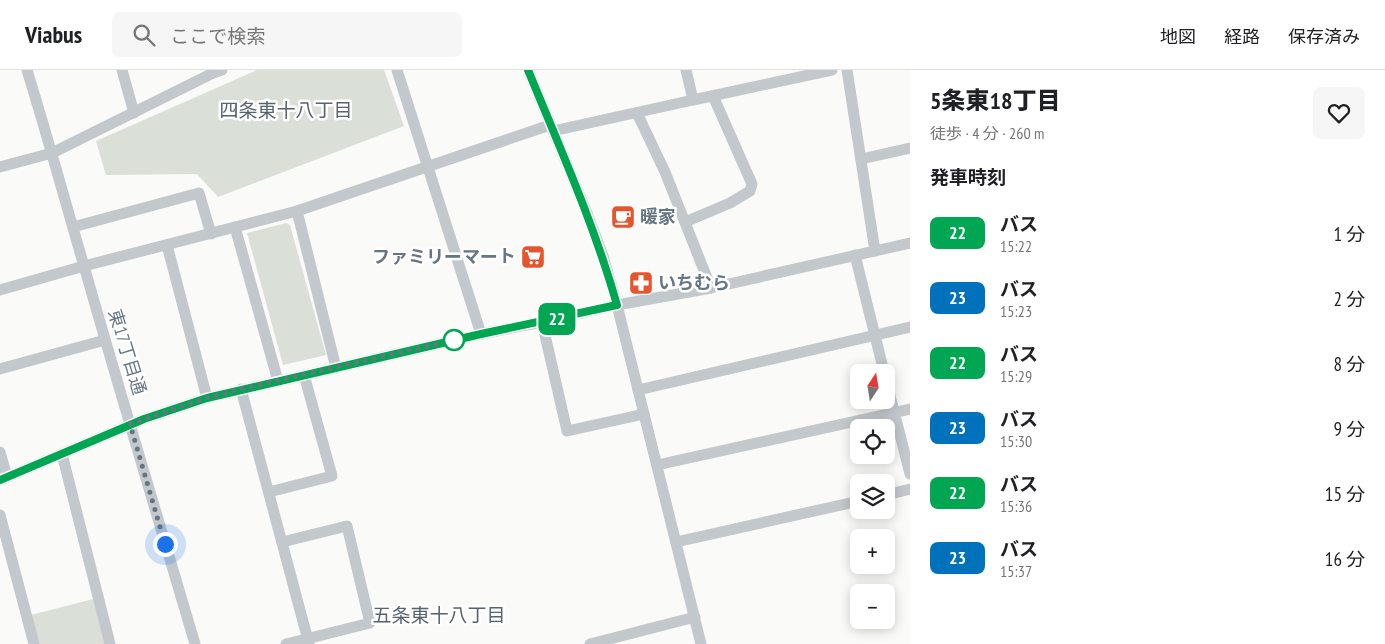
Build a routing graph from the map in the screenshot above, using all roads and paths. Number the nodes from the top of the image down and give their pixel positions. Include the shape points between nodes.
1 (27, 70) edge
2 (122, 70) edge
3 (222, 70) edge
4 (397, 70) edge
5 (528, 70) edge
6 (686, 70) edge
7 (832, 70) edge
8 (847, 70) edge
9 (713, 96) junction
10 (693, 100) junction
11 (134, 113) junction
12 (638, 113) junction
13 (552, 128) junction
14 (910, 148) edge
15 (52, 153) junction
16 (861, 160) junction
17 (0, 167) edge
18 (428, 167) junction
19 (297, 212) junction
20 (685, 222) junction
21 (72, 227) junction
22 (235, 228) junction
23 (211, 234) junction
24 (910, 243) edge
25 (167, 245) junction
26 (875, 251) junction
27 (856, 255) junction
28 (84, 266) junction
29 (711, 288) junction
30 (0, 290) edge
31 (617, 305) junction
32 (542, 322) junction
33 (910, 327) edge
34 (481, 334) junction
35 (875, 335) junction
36 (105, 340) junction
37 (882, 364) edge
38 (336, 368) junction
39 (0, 369) edge
40 (304, 375) junction
41 (278, 381) junction
42 (241, 389) junction
43 (638, 390) junction
44 (207, 398) junction
45 (894, 409) edge
46 (910, 409) edge
47 (895, 413) junction
48 (644, 414) junction
49 (130, 424) junction
50 (0, 452) edge
51 (62, 454) junction
52 (657, 465) junction
53 (910, 474) edge
54 (3, 479) edge
55 (910, 489) edge
56 (269, 492) junction
57 (895, 493) edge
58 (850, 503) edge
59 (0, 515) edge
60 (282, 542) junction
61 (676, 542) junction
62 (695, 617) junction
63 (309, 641) edge
64 (34, 644) edge
65 (110, 644) edge
66 (195, 644) edge
67 (286, 644) edge
68 (590, 644) edge
69 (701, 644) edge

1 - 15 street, 東17丁目通
2 - 11 street
3 - 11 street
4 - 18 street
5 - 13 street
6 - 10 street
7 - 9 street
8 - 16 street
9 - 10 street
9 - 20 street via 752,184 750,190 730,203
10 - 12 street
11 - 15 street
12 - 13 street
12 - 20 street
13 - 18 street
13 - 31 street via 603,256
14 - 16 street
15 - 17 street
15 - 21 street, 東17丁目通
16 - 26 street
18 - 19 street
18 - 34 street
19 - 22 street
19 - 38 street
20 - 29 street
21 - 23 street via 199,193
21 - 28 street, 東17丁目通
22 - 23 street
22 - 41 street
23 - 25 street
24 - 26 street
25 - 28 street
25 - 44 street
26 - 27 street
27 - 29 street
27 - 35 street
28 - 30 street
28 - 36 street, 東17丁目通
29 - 31 street
31 - 32 street
31 - 43 street
32 - 34 street
32 - 48 street via 567,431
33 - 35 street
34 - 38 street
35 - 37 street
35 - 43 street
36 - 39 street
36 - 49 street, 東17丁目通
38 - 40 street
40 - 41 street
40 - 56 street via 332,476
41 - 42 street
42 - 44 street
42 - 56 street
43 - 48 street
44 - 49 street
45 - 47 street
46 - 47 street
47 - 52 street
47 - 53 street
48 - 52 street
49 - 51 street
49 - 66 street, 東17丁目通
50 - 54 street
51 - 54 street
51 - 65 street
52 - 61 street
55 - 57 street
56 - 60 street
58 - 61 street
59 - 64 street
60 - 63 street
60 - 63 street via 347,526 370,623
61 - 62 street
62 - 68 street
62 - 69 street
63 - 67 street

